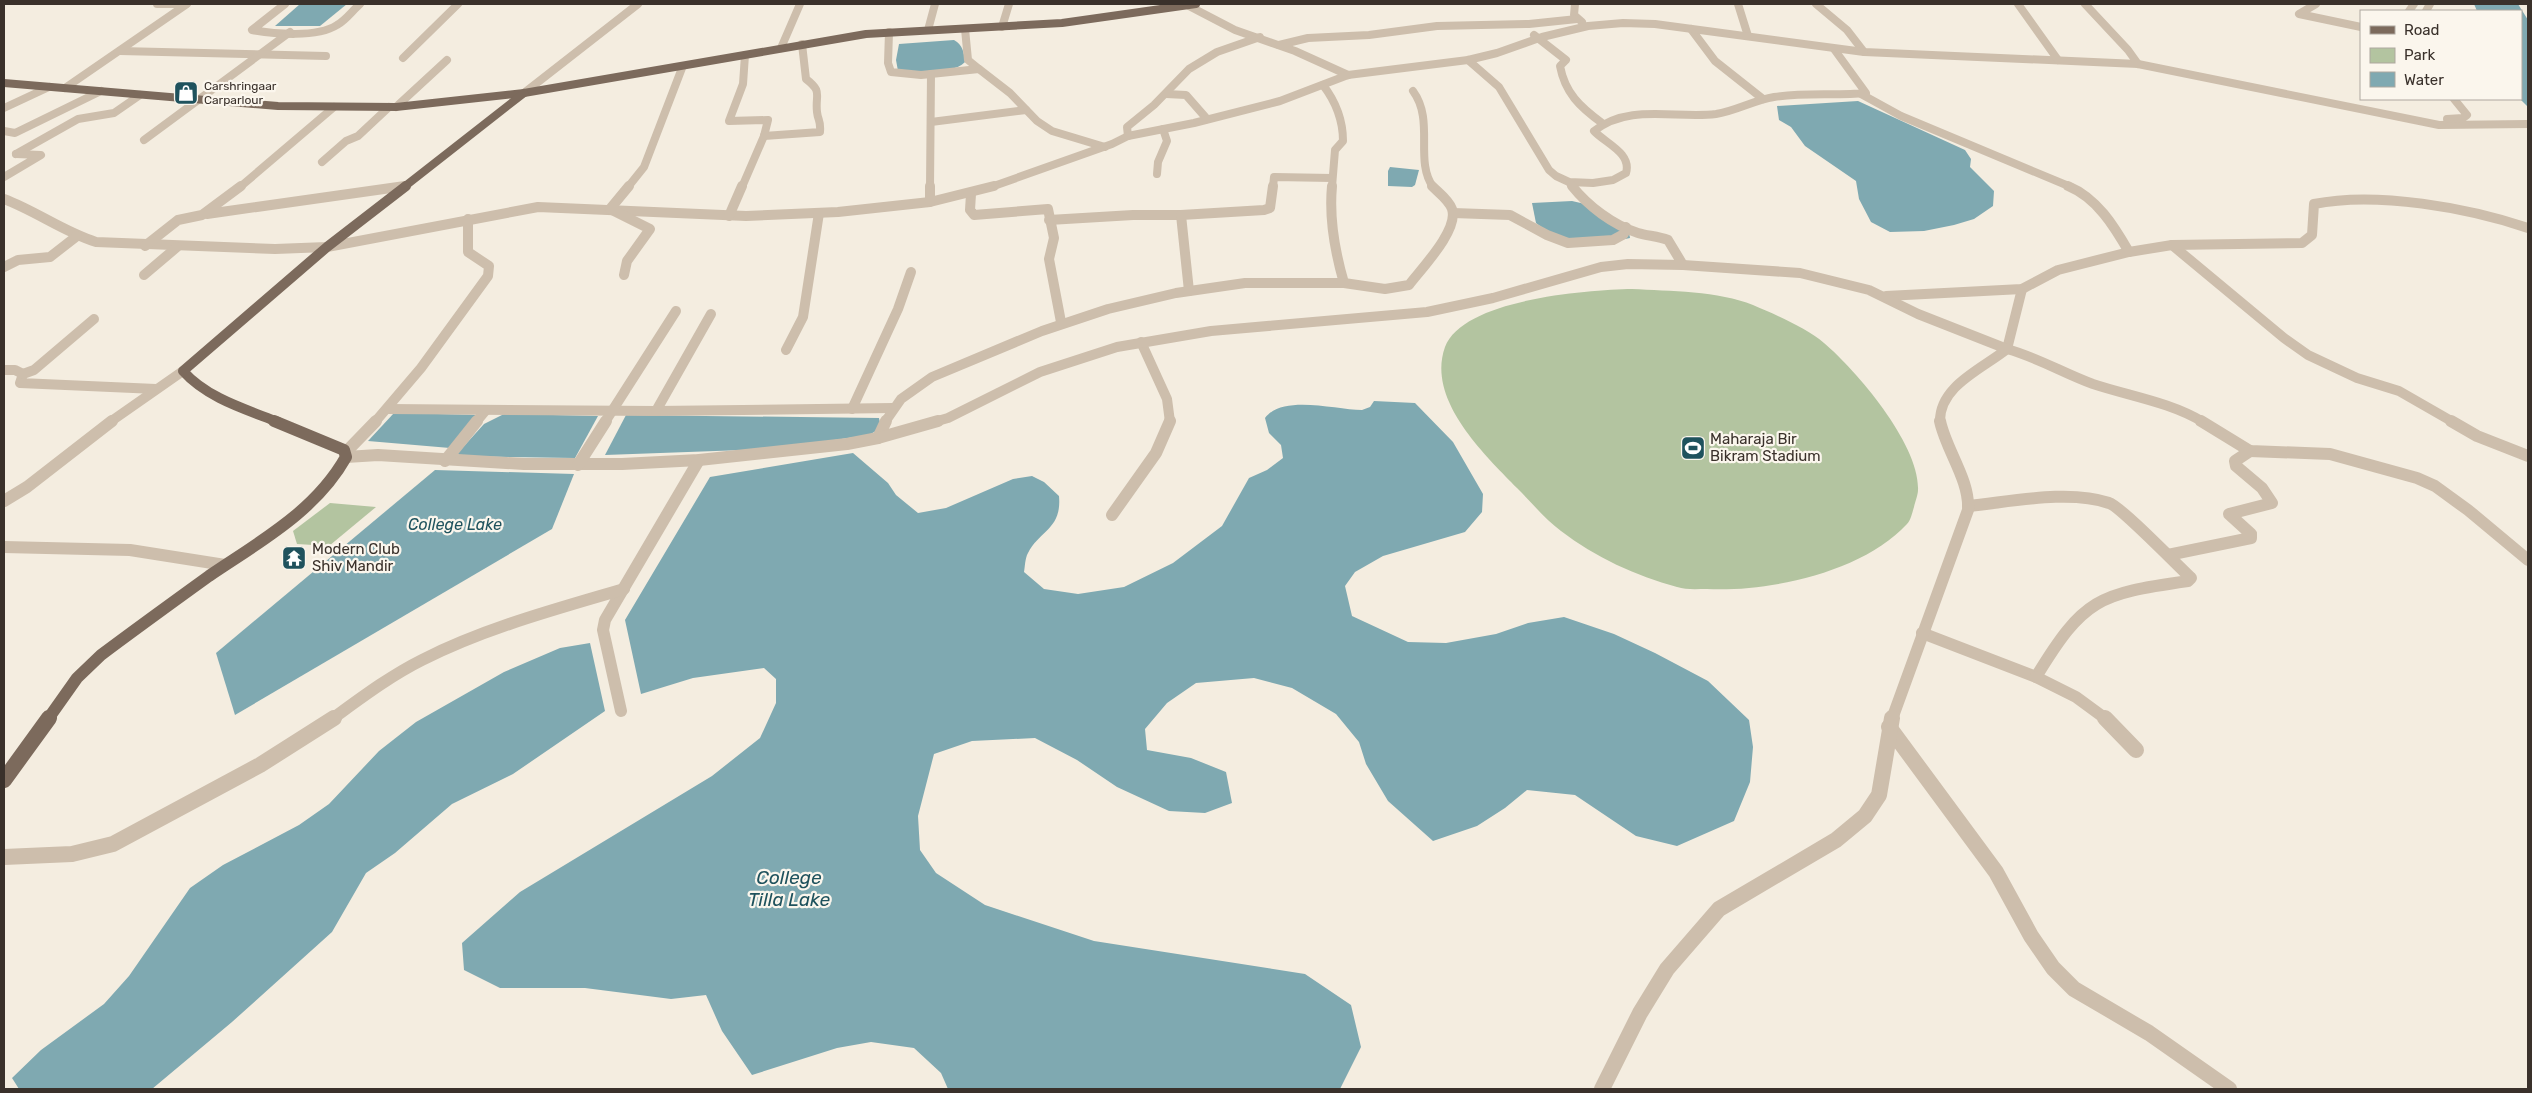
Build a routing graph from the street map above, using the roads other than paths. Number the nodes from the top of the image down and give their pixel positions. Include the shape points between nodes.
1 (157, 4) edge
2 (187, 4) edge
3 (284, 4) edge
4 (360, 4) edge
5 (458, 4) edge
6 (638, 4) edge
7 (800, 4) edge
8 (935, 4) edge
9 (1010, 4) edge
10 (1191, 4) edge
11 (1575, 4) edge
12 (1738, 4) edge
13 (1816, 4) edge
14 (2018, 4) edge
15 (2085, 4) edge
16 (2316, 4) edge
17 (1578, 19) junction
18 (1529, 24) junction
19 (1588, 26) junction
20 (1002, 27) junction
21 (2360, 27) edge
22 (965, 29) junction
23 (1691, 29) junction
24 (928, 30) junction
25 (290, 32) junction
26 (889, 32) junction
27 (1748, 36) junction
28 (1260, 38) junction
29 (1536, 40) junction
30 (802, 44) junction
31 (1279, 45) junction
32 (781, 48) junction
33 (1834, 49) junction
34 (120, 51) junction
35 (1864, 52) junction
36 (745, 55) junction
37 (259, 56) junction
38 (326, 56) dead end
39 (403, 58) dead end
40 (447, 60) dead end
41 (1468, 60) junction
42 (2058, 60) junction
43 (2138, 64) junction
44 (682, 68) junction
45 (979, 68) junction
46 (931, 74) junction
47 (1348, 75) junction
48 (4, 83) edge
49 (1323, 85) junction
50 (49, 87) junction
51 (65, 88) junction
52 (101, 91) junction
53 (1413, 91) dead end
54 (524, 94) junction
55 (1166, 94) junction
56 (1861, 94) junction
57 (140, 95) junction
58 (1763, 99) junction
59 (200, 100) junction
60 (2455, 100) edge
61 (334, 107) junction
62 (392, 107) junction
63 (4, 108) edge
64 (1026, 110) junction
65 (2387, 116) junction
66 (1207, 120) junction
67 (932, 122) junction
68 (1602, 123) junction
69 (2528, 124) edge
70 (1163, 129) junction
71 (4, 131) edge
72 (764, 136) junction
73 (1128, 136) junction
74 (144, 140) dead end
75 (1105, 146) junction
76 (322, 162) dead end
77 (1157, 174) dead end
78 (4, 177) edge
79 (1332, 178) junction
80 (1570, 183) junction
81 (405, 186) junction
82 (971, 194) junction
83 (4, 199) edge
84 (930, 202) junction
85 (610, 209) junction
86 (819, 213) junction
87 (1453, 213) junction
88 (202, 215) junction
89 (1182, 215) junction
90 (729, 216) junction
91 (468, 219) junction
92 (1048, 220) junction
93 (1626, 227) junction
94 (2528, 228) edge
95 (77, 236) junction
96 (2172, 245) junction
97 (145, 246) junction
98 (178, 247) junction
99 (326, 247) junction
100 (2129, 252) junction
101 (1683, 265) junction
102 (4, 267) edge
103 (911, 272) dead end
104 (144, 275) dead end
105 (624, 275) dead end
106 (1344, 283) junction
107 (2022, 289) junction
108 (1189, 290) junction
109 (1884, 296) junction
110 (676, 311) dead end
111 (711, 314) dead end
112 (94, 319) dead end
113 (1061, 322) junction
114 (1141, 342) junction
115 (2008, 348) junction
116 (786, 350) dead end
117 (4, 370) edge
118 (183, 371) junction
119 (23, 374) junction
120 (156, 389) junction
121 (388, 408) junction
122 (852, 408) junction
123 (893, 408) junction
124 (611, 411) junction
125 (656, 411) junction
126 (483, 414) junction
127 (878, 438) junction
128 (2250, 451) junction
129 (346, 455) junction
130 (2528, 456) edge
131 (699, 460) junction
132 (445, 461) junction
133 (578, 465) junction
134 (5, 501) edge
135 (1968, 506) junction
136 (1112, 515) dead end
137 (4, 547) edge
138 (2168, 555) junction
139 (2528, 560) edge
140 (225, 565) junction
141 (624, 589) junction
142 (1922, 633) junction
143 (2036, 677) junction
144 (620, 711) dead end
145 (1889, 727) junction
146 (2136, 750) dead end
147 (4, 780) edge
148 (4, 857) edge
149 (1602, 1089) edge
150 (2229, 1089) edge

1 - 2 street
2 - 34 street
3 - 25 street via 252,30
4 - 25 street via 334,27
5 - 39 street
6 - 54 street
7 - 32 street
8 - 24 street
9 - 20 street
10 - 20 main road via 1062,23
10 - 28 street via 1221,24
11 - 17 street via 1574,16
12 - 27 street
13 - 35 street via 1847,30
14 - 42 street
15 - 43 street
16 - 21 street via 2299,14
17 - 18 street
17 - 19 street
18 - 29 street
18 - 31 street via 1437,26 1369,35 1308,38
19 - 23 street via 1637,23
19 - 29 street
20 - 22 main road
22 - 24 main road
22 - 45 street via 968,60
23 - 27 street
23 - 58 street via 1713,61
24 - 26 main road
25 - 37 street
26 - 30 main road
26 - 46 street via 888,68 891,72
27 - 33 street
28 - 31 street
28 - 55 street via 1217,52 1189,69
29 - 41 street
29 - 68 street via 1566,60 1560,66 1563,83 1570,88 1578,106
30 - 32 main road
30 - 72 street via 806,79 815,86 819,96 820,132
31 - 47 street
32 - 36 main road
33 - 35 street
33 - 56 street via 1867,91
34 - 37 street
34 - 51 street
35 - 42 street via 1940,58
36 - 44 main road
36 - 72 street via 743,84 729,121 766,119
37 - 38 street
37 - 59 street
40 - 62 street
41 - 47 street
41 - 80 street via 1499,87 1549,170
42 - 43 street
43 - 65 street
44 - 54 main road
44 - 85 street via 644,167
45 - 46 street
45 - 64 street
46 - 67 street
47 - 49 street
48 - 50 main road
49 - 66 street via 1280,101
49 - 79 street via 1335,101 1343,129 1343,141 1335,150
50 - 51 main road
50 - 63 street
51 - 52 main road
52 - 57 main road
52 - 71 street via 15,133
53 - 87 street via 1421,102 1428,177 1451,204
54 - 62 main road
54 - 81 main road
55 - 66 street via 1186,95
55 - 73 street via 1127,127
56 - 58 street
56 - 100 street via 1901,116 2082,192 2109,218
57 - 59 main road
57 - 78 street via 114,113 78,119 16,154 41,155
58 - 68 street via 1716,114 1633,116
59 - 61 main road
59 - 74 street
60 - 65 street via 2467,115 2454,119
61 - 62 main road
61 - 88 street via 286,150
62 - 76 street
64 - 67 street
64 - 75 street via 1055,132
65 - 69 street via 2439,126
66 - 70 street
67 - 84 street
68 - 80 street via 1595,134 1623,158 1628,171 1625,176 1602,182
70 - 73 street
70 - 77 street via 1167,141 1158,162
72 - 90 street
73 - 75 street
75 - 82 street
79 - 89 street via 1274,177 1270,208
79 - 106 street via 1330,206 1338,264
80 - 93 street via 1584,200
81 - 88 street
81 - 99 main road
82 - 84 street
82 - 92 street via 970,210 974,214 1048,209
83 - 95 street via 32,209
84 - 86 street
85 - 90 street
85 - 91 street via 538,207
85 - 105 street via 650,229 631,254
86 - 90 street
86 - 116 street via 803,317
87 - 93 street via 1510,215 1568,243 1613,240 1624,234
87 - 106 street via 1451,229 1409,284 1386,290
88 - 97 street via 178,220
89 - 92 street
89 - 108 street
91 - 99 street
91 - 121 street via 467,248 471,256 489,266 488,276
92 - 113 street via 1054,238 1049,259
93 - 101 street via 1668,240
94 - 96 street via 2486,214 2426,204 2326,201 2314,204 2312,235 2302,243
95 - 97 street via 96,242
95 - 102 street via 50,257 18,260
96 - 100 street
96 - 130 street via 2308,355 2357,378 2399,391 2477,436
97 - 98 street
98 - 99 street
98 - 104 street
99 - 118 main road
100 - 107 street via 2058,270
101 - 109 street via 1800,273
101 - 114 street via 1601,267 1510,295 1427,312 1211,331
103 - 122 street via 898,309
106 - 108 street via 1270,282
107 - 109 street
107 - 115 street
108 - 113 street via 1125,302
109 - 115 street via 1918,314
110 - 124 street
111 - 125 street
112 - 119 street via 34,370
113 - 123 street via 947,371 915,388
114 - 127 street via 1086,355 1040,372 948,418
114 - 136 street via 1171,416 1163,442
115 - 128 street via 2091,383 2188,412
115 - 135 street via 1957,387 1942,404 1942,428
117 - 119 street
118 - 120 street
118 - 129 main road via 186,377 208,392 242,409 329,440
119 - 120 street via 20,383
120 - 134 street
121 - 126 street
121 - 129 street
122 - 123 street
122 - 125 street
123 - 127 street
124 - 125 street
124 - 126 street
124 - 133 street
126 - 132 street
127 - 131 street
128 - 138 street via 2235,461 2236,466 2262,488 2272,503 2229,514 2251,534 2251,538
128 - 139 street via 2330,454 2417,478 2435,486 2468,510
129 - 132 street
129 - 140 main road via 326,488 312,502
131 - 133 street
131 - 141 street
132 - 133 street
135 - 138 street via 2051,498 2078,498 2111,504
135 - 142 street
137 - 140 street via 130,550
138 - 143 street via 2192,578 2110,596 2087,608
140 - 147 main road via 101,655 77,678
141 - 144 street via 605,620 603,630
141 - 148 street via 524,619 436,652 398,672 259,765 112,844 68,856
142 - 143 street
142 - 145 street
143 - 146 street via 2076,697 2108,720
145 - 149 street via 1879,795 1865,816 1836,840 1719,909 1667,969 1640,1013
145 - 150 street via 1996,872 2031,936 2054,968 2074,989 2149,1033

